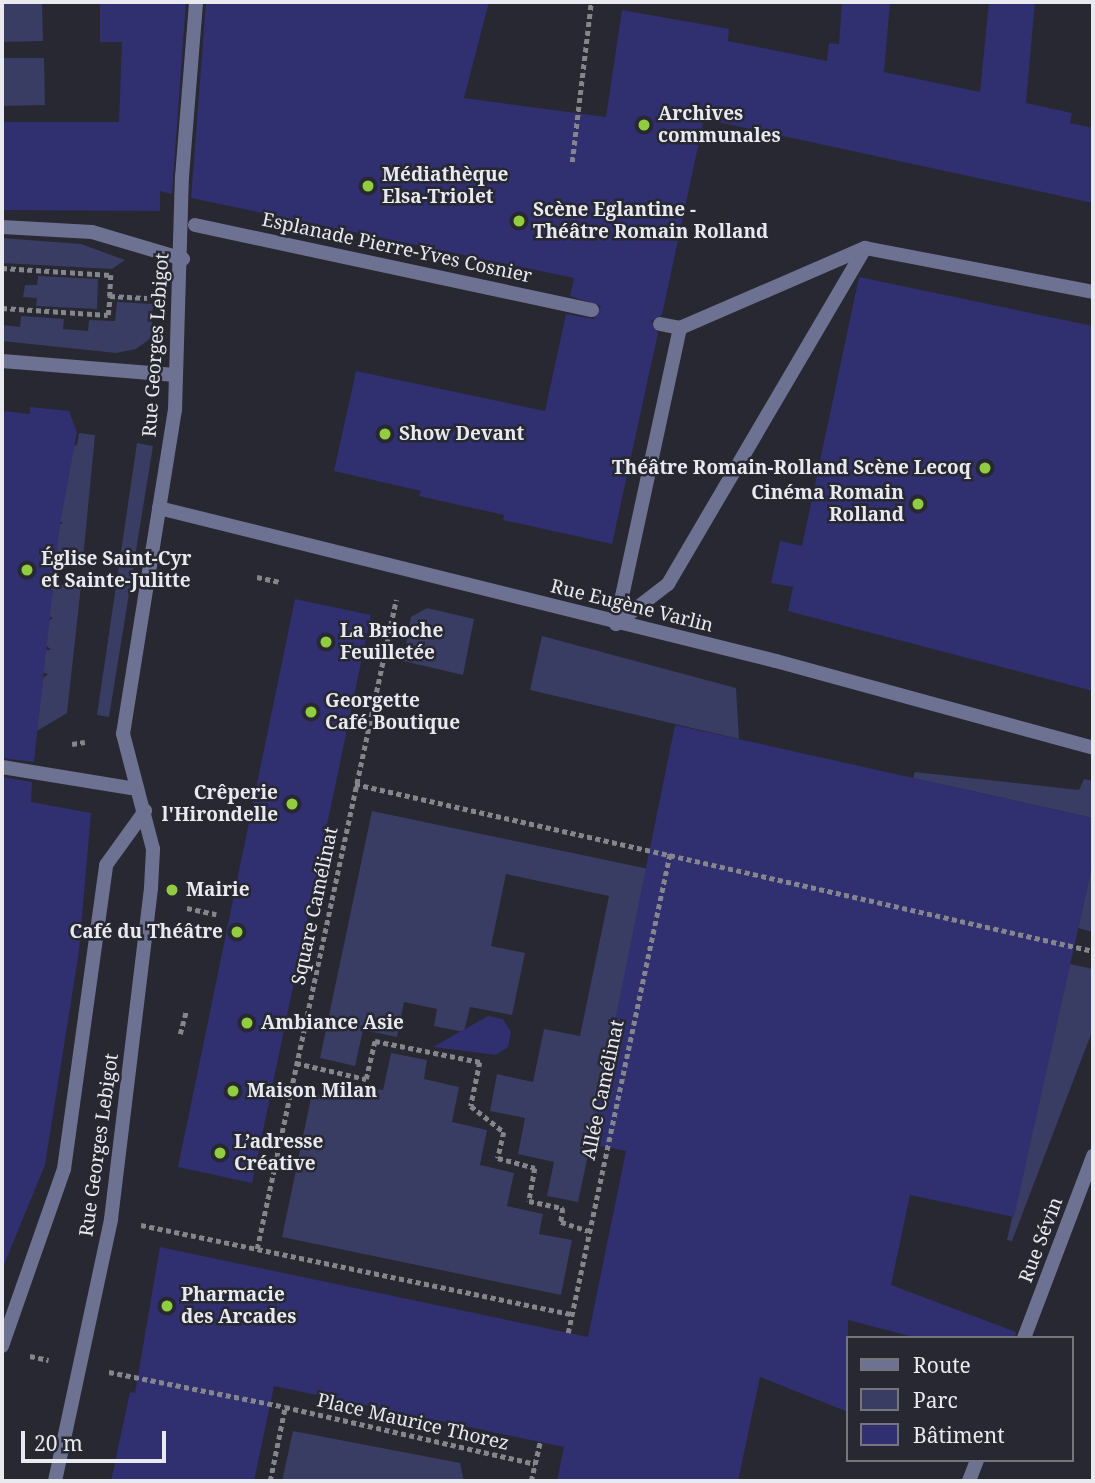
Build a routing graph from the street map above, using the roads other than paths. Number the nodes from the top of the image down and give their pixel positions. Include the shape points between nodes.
1 (196, 2) edge
2 (195, 225) dead end
3 (2, 227) edge
4 (865, 248) junction
5 (183, 259) junction
6 (1093, 292) edge
7 (592, 310) dead end
8 (660, 324) dead end
9 (680, 328) junction
10 (2, 361) edge
11 (175, 375) junction
12 (159, 508) junction
13 (615, 624) junction
14 (1093, 748) edge
15 (2, 767) edge
16 (138, 789) junction
17 (145, 811) junction
18 (1093, 1156) edge
19 (1025, 1336) edge
20 (2, 1346) edge
21 (976, 1462) edge
22 (55, 1481) edge
23 (969, 1481) edge

1 - 5 street, Rue Georges Lebigot via 182,177
2 - 7 street, Esplanade Pierre-Yves Cosnier
3 - 5 street via 92,232
4 - 6 street
4 - 9 street
4 - 13 street via 668,584
5 - 11 street, Rue Georges Lebigot
8 - 9 street
9 - 13 street
10 - 11 street
11 - 12 street, Rue Georges Lebigot
12 - 13 street, Rue Eugène Varlin
12 - 16 street, Rue Georges Lebigot via 123,734
13 - 14 street, Rue Eugène Varlin
15 - 16 street
16 - 17 street, Rue Georges Lebigot
17 - 20 street, Rue Georges Lebigot via 106,865 64,1169
17 - 22 street, Rue Georges Lebigot via 153,849 151,888 111,1219
18 - 19 street, Rue Sévin
21 - 23 street

